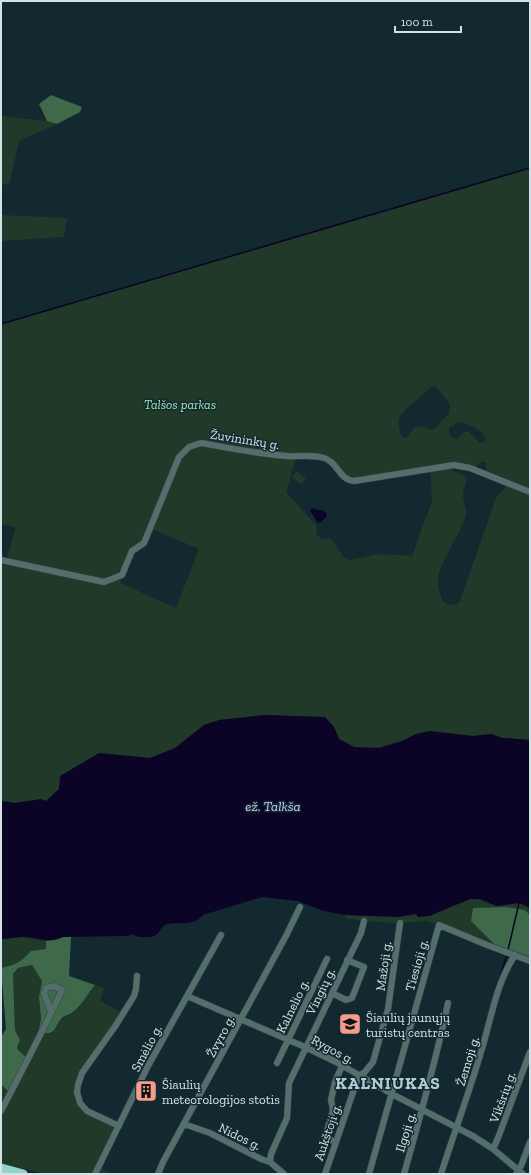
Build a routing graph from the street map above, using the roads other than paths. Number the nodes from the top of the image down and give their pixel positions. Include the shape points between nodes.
1 (530, 492) edge
2 (1, 560) edge
3 (300, 907) dead end
4 (364, 921) dead end
5 (400, 923) dead end
6 (221, 935) dead end
7 (515, 955) junction
8 (327, 959) dead end
9 (348, 960) junction
10 (530, 961) edge
11 (137, 976) dead end
12 (332, 993) junction
13 (187, 996) junction
14 (448, 1003) dead end
15 (52, 1012) junction
16 (241, 1019) junction
17 (288, 1039) junction
18 (306, 1047) junction
19 (530, 1052) edge
20 (277, 1063) dead end
21 (342, 1066) junction
22 (359, 1075) junction
23 (392, 1094) junction
24 (422, 1110) junction
25 (1, 1111) edge
26 (184, 1124) junction
27 (119, 1126) junction
28 (456, 1127) junction
29 (336, 1142) junction
30 (530, 1142) edge
31 (493, 1149) junction
32 (270, 1162) junction
33 (1, 1168) edge
34 (519, 1173) edge
35 (23, 1174) edge
36 (95, 1174) edge
37 (158, 1174) edge
38 (284, 1174) edge
39 (325, 1174) edge
40 (369, 1174) edge
41 (404, 1174) edge
42 (442, 1174) edge

1 - 2 street, Žuvininkų g. via 470,468 454,465 350,481 324,458 288,457 201,443 189,447 179,457 144,543 132,551 122,575 104,582
3 - 16 street, Žvyro g.
4 - 9 street, Vingių g.
5 - 22 street, Mažoji g. via 388,1009 373,1062
6 - 13 street, Smėlio g.
7 - 10 street
7 - 23 street, Tiesioji g. via 439,924
7 - 28 street, Žemoji g. via 508,964 498,991 480,1058
8 - 17 street, Kalnelio g.
9 - 12 street, Vingių g.
9 - 12 street via 364,967 352,998 346,1000
11 - 27 street via 134,996 82,1073 77,1092 80,1103 87,1111
12 - 18 street, Vingių g.
13 - 16 street, Rygos g.
13 - 27 street, Smėlio g. via 148,1066
14 - 24 street, Ilgoji g.
15 - 15 street via 62,990 54,986 46,988 44,993
15 - 25 street
16 - 17 street, Rygos g.
16 - 26 street, Žvyro g.
17 - 18 street, Rygos g.
17 - 20 street, Kalnelio g.
18 - 21 street, Rygos g.
18 - 32 street, Vingių g. via 288,1082 287,1118
19 - 31 street, Vikšrių g.
21 - 22 street, Rygos g.
21 - 29 street via 335,1082 331,1100 333,1110 325,1138
22 - 23 street, Rygos g.
22 - 29 street, Aukštoji g.
23 - 24 street, Rygos g.
23 - 40 street, Tiesioji g.
24 - 28 street, Rygos g.
24 - 41 street, Ilgoji g.
26 - 32 street, Nidos g. via 210,1133
26 - 37 street, Žvyro g.
27 - 36 street, Smėlio g.
28 - 31 street, Rygos g.
28 - 42 street, Žemoji g.
29 - 39 street, Aukštoji g.
30 - 34 street
31 - 34 street, Rygos g.
32 - 38 street, Nidos g.
33 - 35 highway

